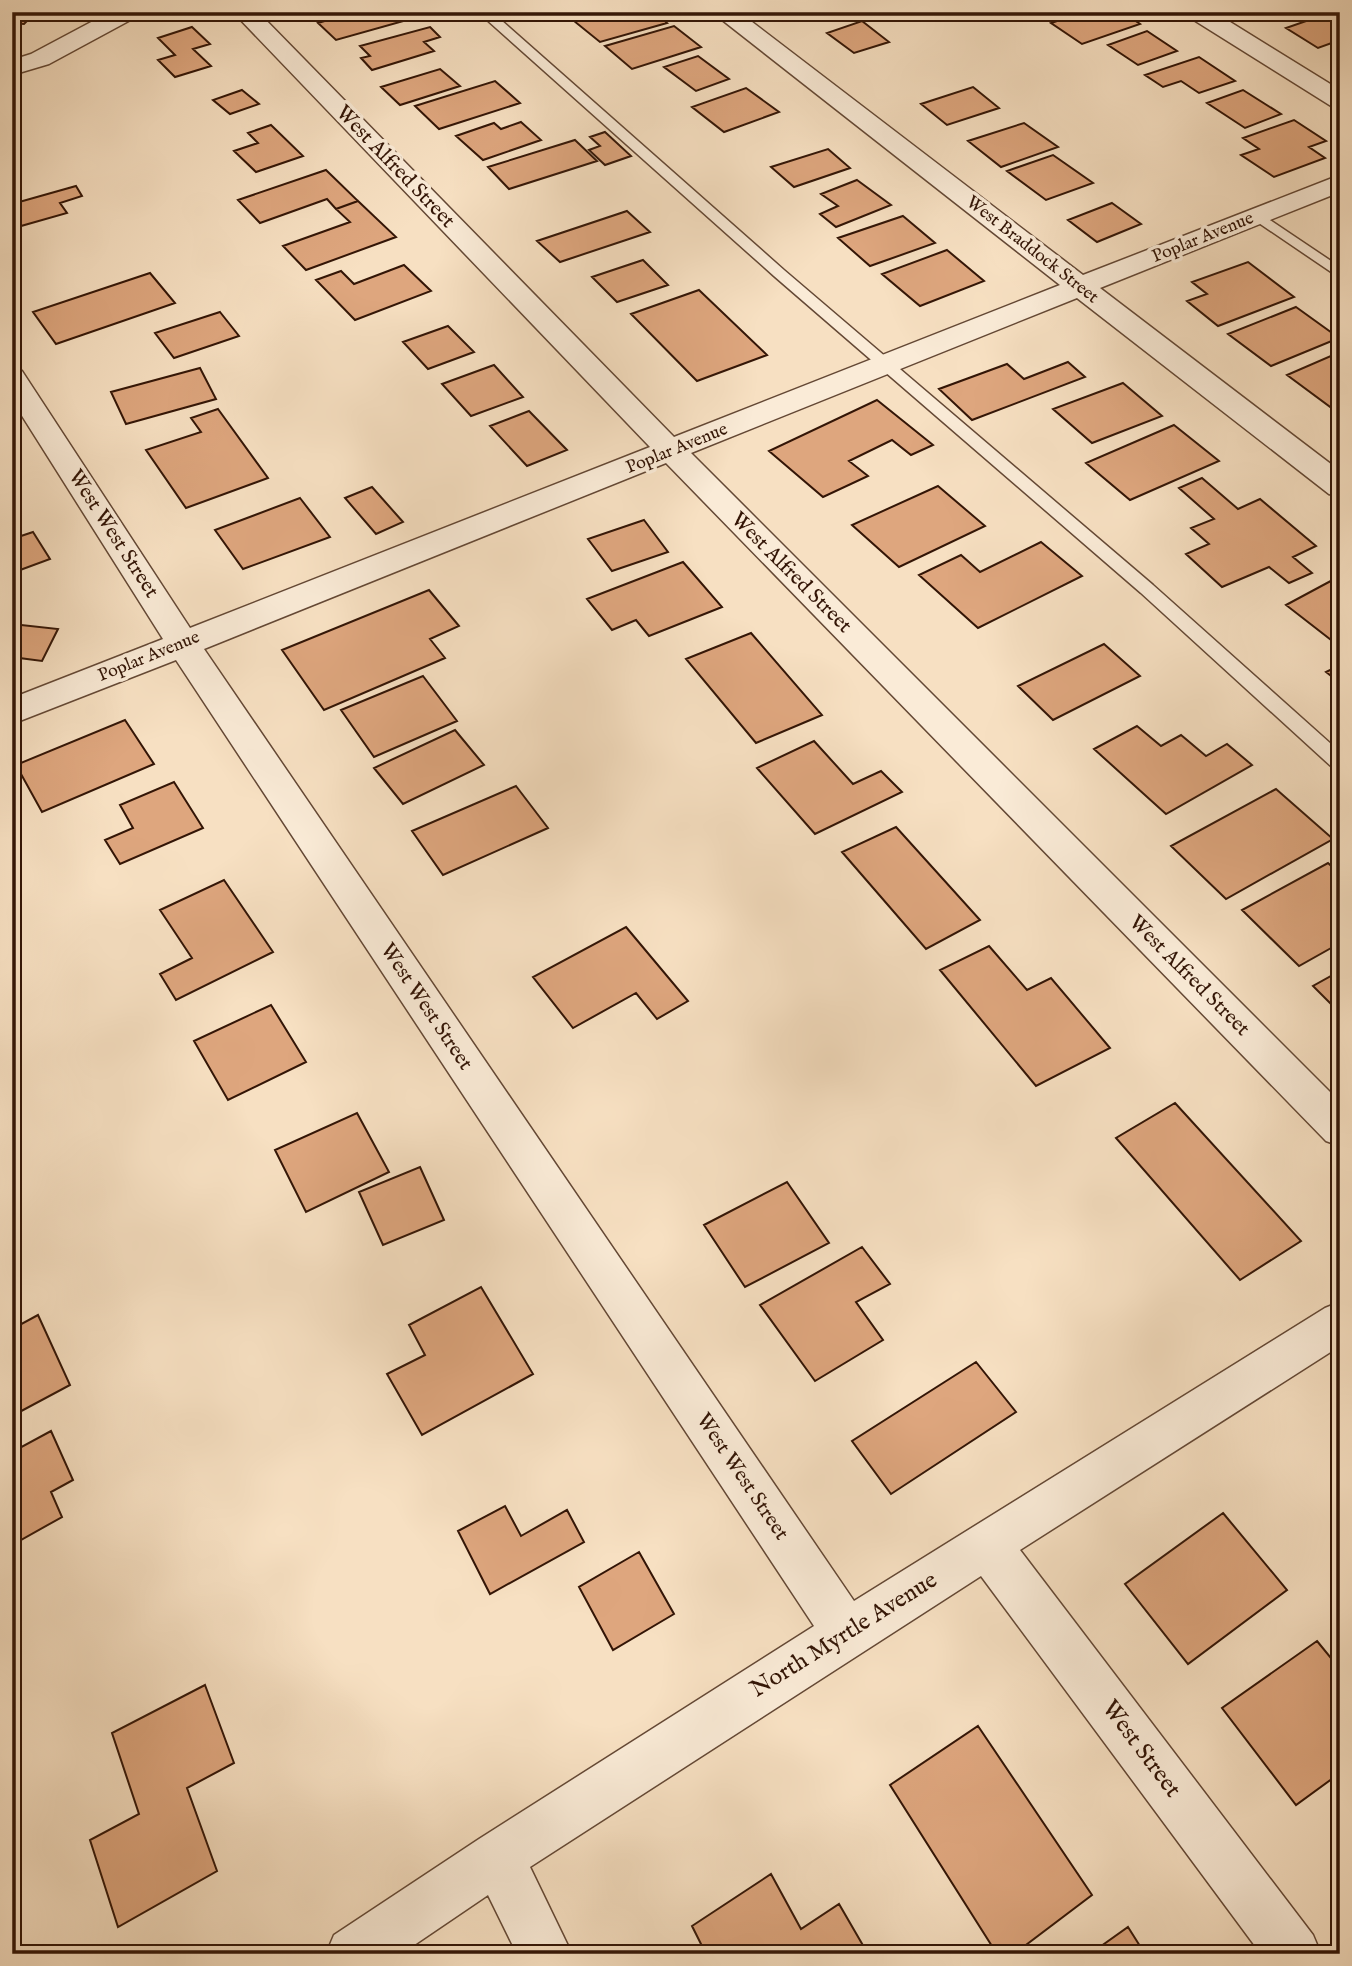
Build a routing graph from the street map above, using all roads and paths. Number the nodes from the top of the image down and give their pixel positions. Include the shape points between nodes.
1 (128, 12) edge
2 (245, 12) edge
3 (484, 12) edge
4 (724, 12) edge
5 (1197, 12) edge
6 (12, 68) edge
7 (1340, 101) edge
8 (1340, 183) edge
9 (1258, 216) junction
10 (1340, 274) edge
11 (1081, 288) junction
12 (888, 364) junction
13 (12, 377) edge
14 (671, 451) junction
15 (1340, 487) edge
16 (183, 644) junction
17 (12, 712) edge
18 (1340, 763) edge
19 (1340, 1129) edge
20 (1340, 1322) edge
21 (987, 1545) junction
22 (846, 1632) junction
23 (497, 1857) junction
24 (353, 1954) edge
25 (545, 1954) edge
26 (1294, 1954) edge

1 - 6 street
2 - 14 street, West Alfred Street
3 - 12 lane
4 - 11 street, West Braddock Street
5 - 7 street
8 - 9 street, Poplar Avenue
9 - 10 lane
9 - 11 street, Poplar Avenue
11 - 12 street, Poplar Avenue
11 - 15 street, West Braddock Street
12 - 14 street, Poplar Avenue
12 - 18 lane
13 - 16 street, West West Street
14 - 16 street, Poplar Avenue
14 - 19 street, West Alfred Street
16 - 17 street, Poplar Avenue
16 - 22 street, West West Street
20 - 21 street, North Myrtle Avenue
21 - 22 street, North Myrtle Avenue
21 - 26 street, West Street
22 - 23 street, North Myrtle Avenue
23 - 24 street, North Myrtle Avenue
23 - 25 street

